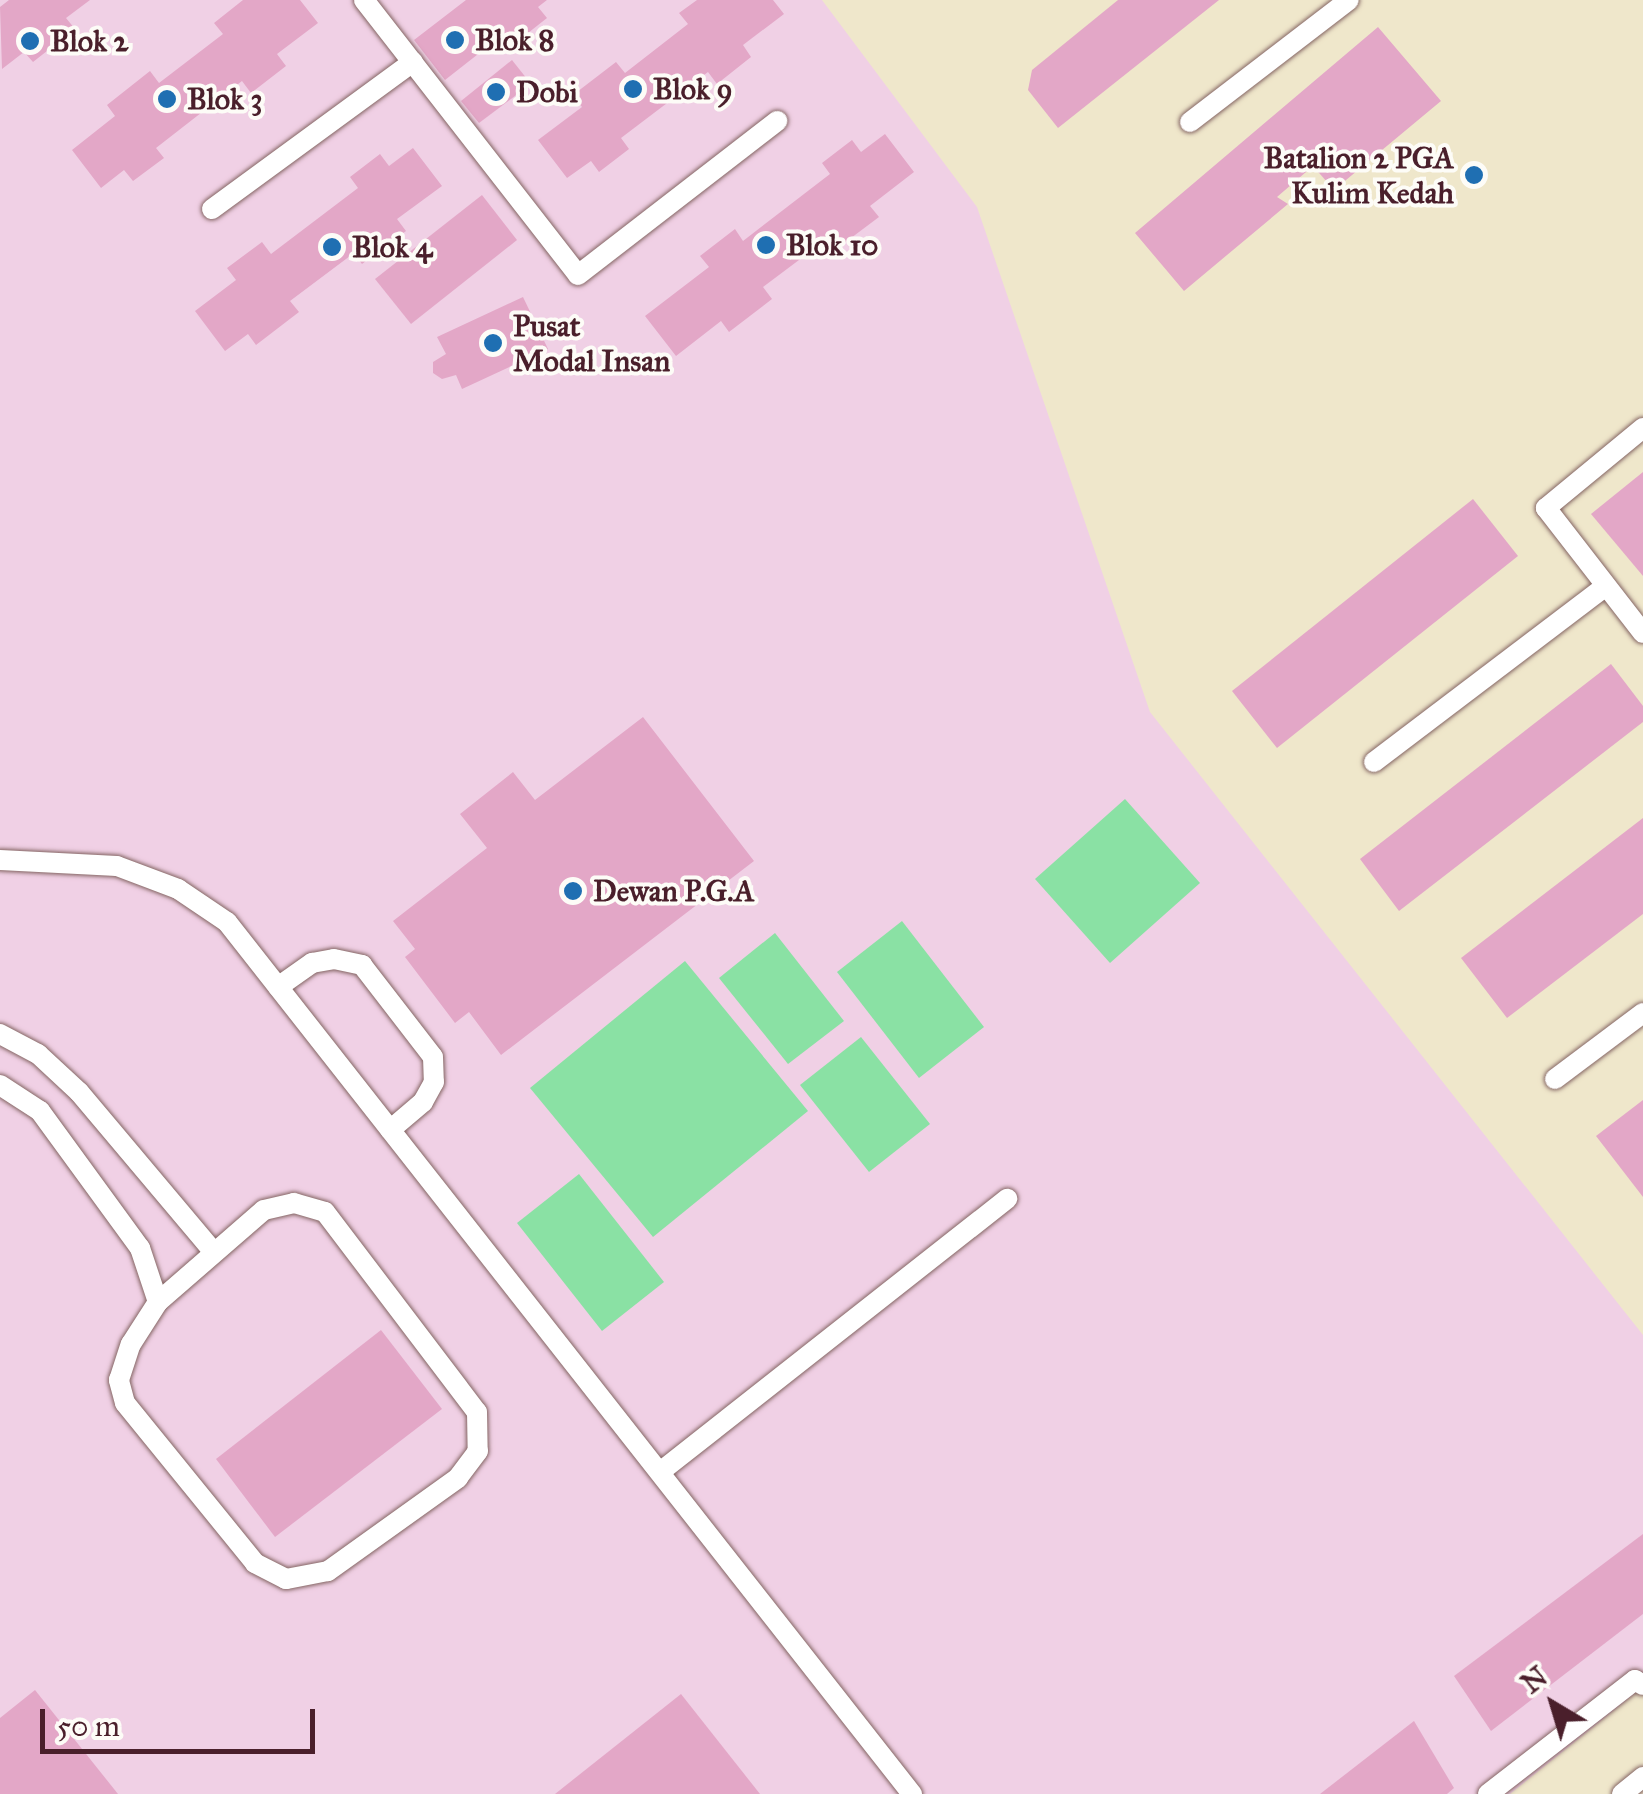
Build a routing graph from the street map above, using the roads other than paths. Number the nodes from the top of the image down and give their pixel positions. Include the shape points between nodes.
1 (364, 0) edge
2 (1349, 0) edge
3 (412, 62) junction
4 (777, 121) dead end
5 (1190, 122) dead end
6 (212, 209) dead end
7 (1643, 428) edge
8 (1606, 586) junction
9 (1643, 633) edge
10 (1374, 762) dead end
11 (0, 860) edge
12 (278, 987) junction
13 (1643, 1013) edge
14 (0, 1034) edge
15 (1555, 1079) dead end
16 (0, 1085) edge
17 (390, 1130) junction
18 (1007, 1199) dead end
19 (213, 1252) junction
20 (158, 1302) junction
21 (660, 1472) junction
22 (1643, 1684) edge
23 (1643, 1777) edge
24 (912, 1794) edge
25 (1488, 1794) edge
26 (1622, 1794) edge

1 - 3 lane
2 - 5 lane
3 - 4 lane via 578,275
3 - 6 lane
7 - 8 lane via 1546,508
8 - 9 lane
8 - 10 lane
11 - 12 lane via 117,866 178,890 227,922
12 - 17 lane
12 - 17 lane via 312,963 334,958 362,964 433,1057 434,1082 423,1102
13 - 15 lane
14 - 19 lane via 38,1054 79,1092
16 - 20 lane via 40,1112 128,1233
17 - 21 lane
18 - 21 lane
19 - 20 lane
19 - 20 lane via 264,1210 294,1202 325,1212 477,1412 478,1451 458,1478 328,1571 286,1579 255,1563 125,1404 119,1380 131,1344
21 - 24 lane
22 - 25 lane via 1635,1680
23 - 26 lane

